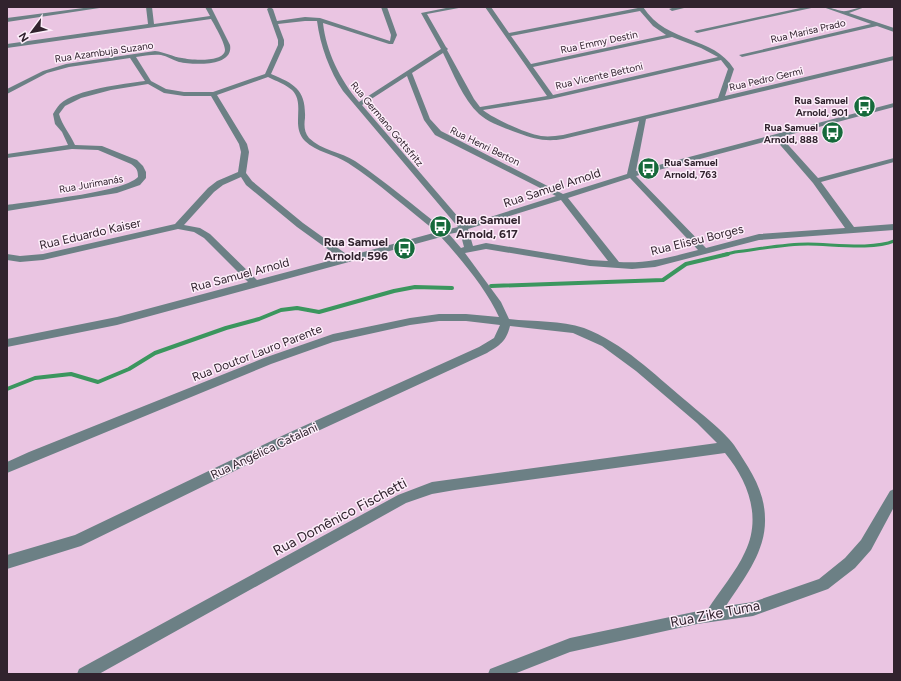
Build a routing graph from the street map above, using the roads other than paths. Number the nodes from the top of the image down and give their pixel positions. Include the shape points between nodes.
1 (103, 7) edge
2 (149, 7) edge
3 (208, 7) edge
4 (384, 7) edge
5 (461, 7) edge
6 (488, 7) edge
7 (685, 7) edge
8 (813, 7) edge
9 (826, 7) edge
10 (862, 7) edge
11 (640, 8) edge
12 (270, 9) dead end
13 (672, 9) dead end
14 (844, 13) junction
15 (213, 17) junction
16 (7, 20) edge
17 (320, 20) junction
18 (276, 23) junction
19 (878, 24) junction
20 (151, 26) junction
21 (894, 30) edge
22 (697, 31) dead end
23 (508, 35) junction
24 (673, 35) junction
25 (7, 46) edge
26 (445, 49) junction
27 (742, 55) dead end
28 (132, 56) junction
29 (723, 58) junction
30 (894, 58) edge
31 (530, 66) junction
32 (410, 72) junction
33 (268, 75) junction
34 (149, 82) junction
35 (7, 92) edge
36 (212, 94) junction
37 (551, 97) junction
38 (720, 99) junction
39 (358, 105) junction
40 (894, 105) edge
41 (478, 109) junction
42 (643, 118) junction
43 (777, 137) junction
44 (72, 147) junction
45 (7, 156) edge
46 (894, 160) edge
47 (242, 173) junction
48 (631, 175) junction
49 (816, 181) junction
50 (562, 197) junction
51 (7, 208) edge
52 (178, 226) junction
53 (894, 227) edge
54 (462, 228) junction
55 (852, 231) junction
56 (442, 233) junction
57 (469, 248) junction
58 (704, 250) junction
59 (459, 251) junction
60 (7, 257) edge
61 (346, 258) junction
62 (617, 266) junction
63 (255, 284) junction
64 (506, 322) junction
65 (7, 343) edge
66 (729, 447) junction
67 (7, 468) edge
68 (894, 495) edge
69 (7, 562) edge
70 (711, 616) junction
71 (84, 674) edge
72 (495, 674) edge

1 - 16 street
2 - 20 street
3 - 15 street, Rua Azambuja Suzano
4 - 17 street via 394,35 391,43
5 - 26 street, Rua Pedro Germi via 424,13
6 - 23 street
7 - 13 street
8 - 22 street
9 - 14 street
10 - 14 street
11 - 23 street
11 - 24 street via 658,27
12 - 18 street
14 - 19 street
15 - 20 street
15 - 28 street, Rua Azambuja Suzano via 228,51 219,59 196,62 155,53
17 - 18 street via 304,19
17 - 39 street, Rua Germano Gottsfritz via 336,76
18 - 33 street via 281,45
19 - 21 street
19 - 27 street, Rua Marisa Prado
20 - 25 street
23 - 31 street
24 - 29 street
24 - 31 street, Rua Emmy Destin
26 - 32 street
26 - 41 street, Rua Pedro Germi
28 - 34 street
28 - 35 street, Rua Azambuja Suzano via 60,67
29 - 37 street, Rua Vicente Bettoni
29 - 38 street via 731,69
30 - 38 street, Rua Pedro Germi
31 - 37 street
32 - 39 street
32 - 50 street, Rua Henri Berton via 427,120 438,133
33 - 36 street
33 - 56 street via 289,85 300,96 301,130 308,140 361,169
34 - 36 street via 164,91
34 - 44 street via 97,91 63,105 56,118
36 - 47 street via 243,144 245,152
37 - 41 street, Rua Vicente Bettoni
38 - 42 street, Rua Pedro Germi
39 - 54 street, Rua Germano Gottsfritz
40 - 43 street, Rua Samuel Arnold
41 - 42 street, Rua Pedro Germi via 487,118 546,139
42 - 48 street
43 - 48 street, Rua Samuel Arnold
43 - 49 street
44 - 45 street
44 - 51 street, Rua Jurimanás via 99,148 134,162 140,166 142,178 130,187 112,192
46 - 49 street
47 - 52 street via 211,190
47 - 61 street via 249,184
48 - 50 street, Rua Samuel Arnold
48 - 58 street
49 - 55 street
50 - 54 street, Rua Samuel Arnold
50 - 62 street, Rua Henri Berton
52 - 60 street, Rua Eduardo Kaiser via 43,257
52 - 63 street via 197,230 207,236
53 - 55 street, Rua Eliseu Borges
54 - 56 street, Rua Samuel Arnold
54 - 57 street
55 - 58 street, Rua Eliseu Borges via 759,238
56 - 59 street
56 - 61 street, Rua Samuel Arnold
57 - 59 street, Rua Eliseu Borges
57 - 62 street, Rua Eliseu Borges via 486,246
58 - 62 street, Rua Eliseu Borges via 655,264
59 - 64 street via 498,304
61 - 63 street, Rua Samuel Arnold
63 - 65 street, Rua Samuel Arnold via 117,321
64 - 66 street, Rua Doutor Lauro Parente via 564,327 600,340 644,372
64 - 67 street, Rua Doutor Lauro Parente via 474,317 444,317 417,320 330,339 267,360
64 - 69 street, Rua Angélica Catalani via 498,341 483,350 76,541
66 - 70 street, Rua Doutor Lauro Parente via 754,488 760,517 758,536 750,556
66 - 71 street, Rua Domênico Fischetti via 455,484 418,492
68 - 70 street, Rua Zike Tuma via 866,545 850,563 823,584 753,608
70 - 72 street, Rua Zike Tuma via 570,645

